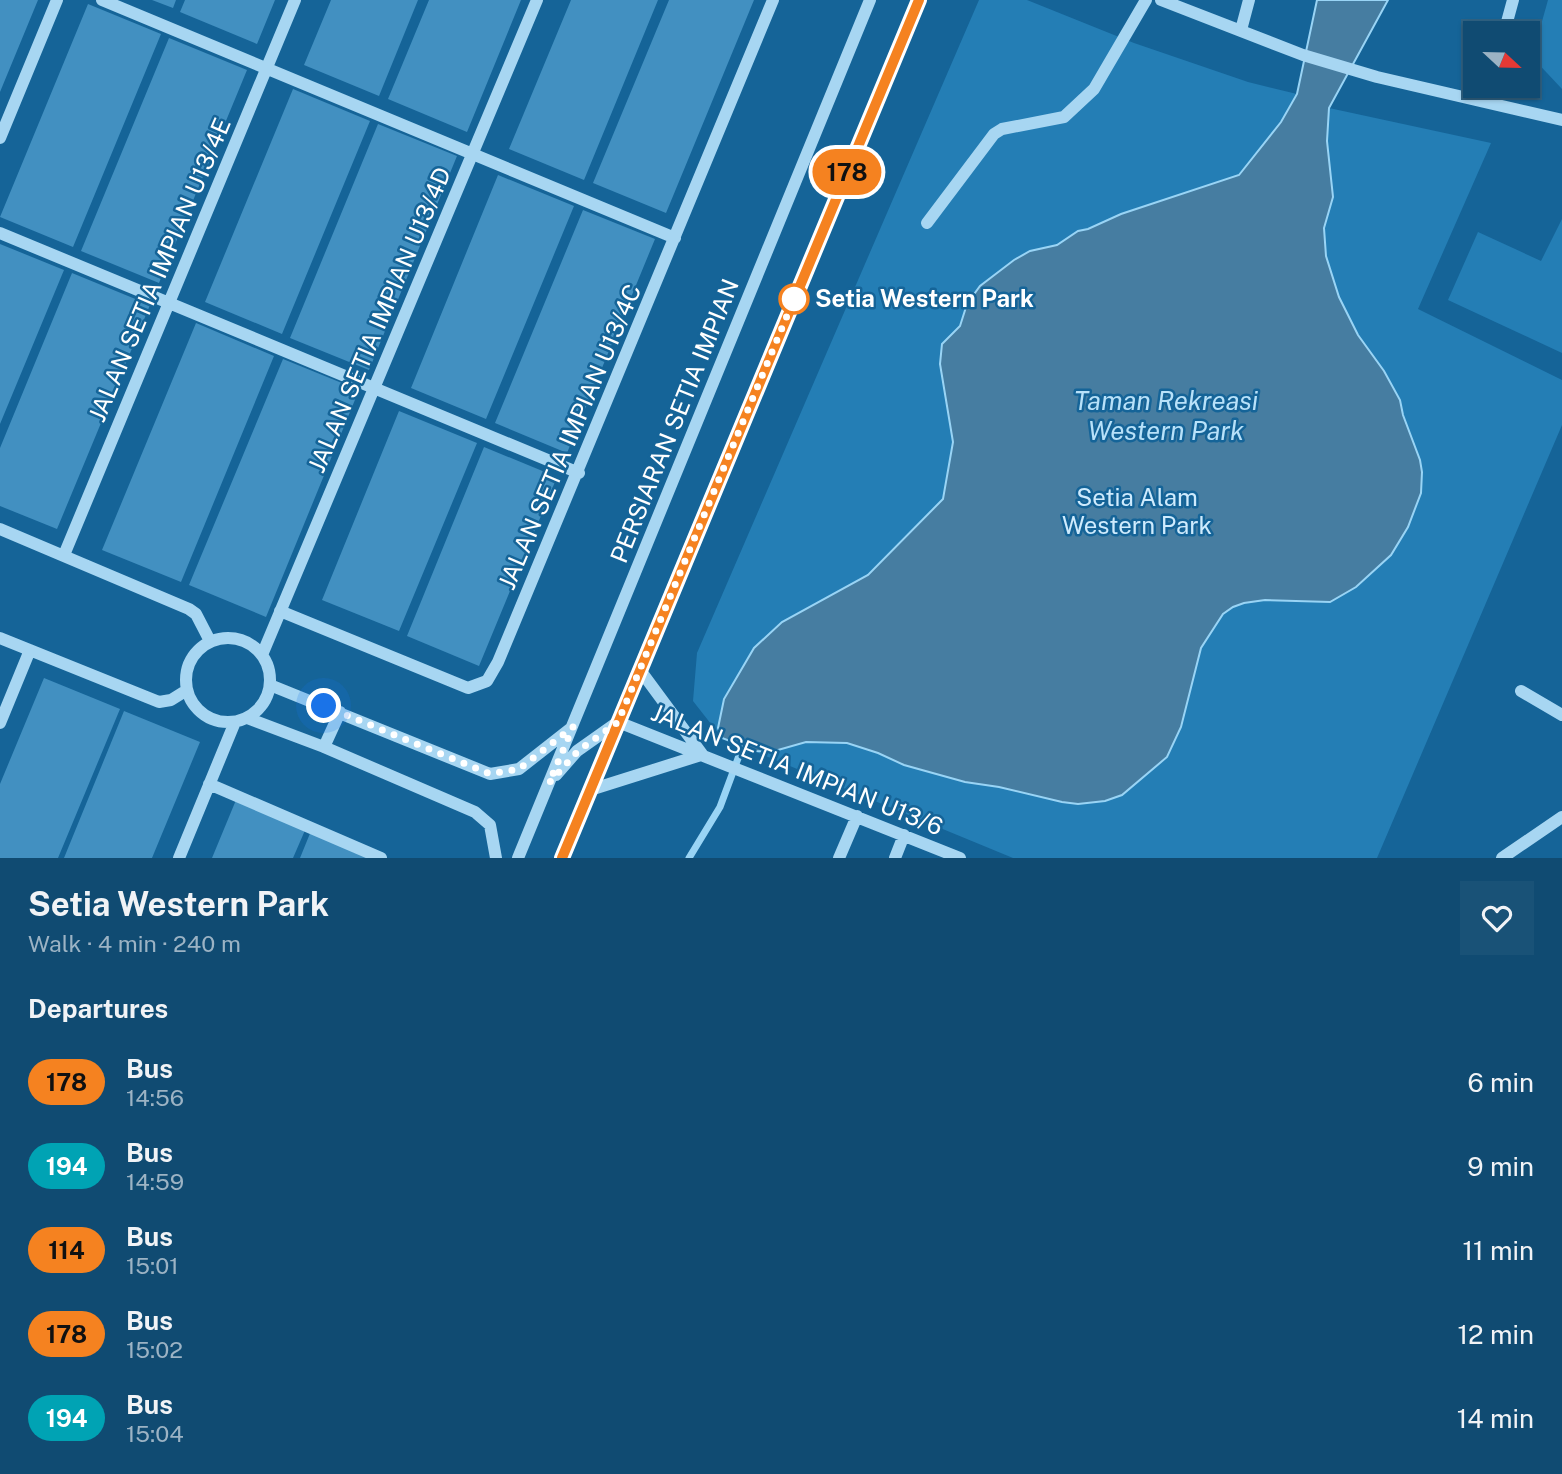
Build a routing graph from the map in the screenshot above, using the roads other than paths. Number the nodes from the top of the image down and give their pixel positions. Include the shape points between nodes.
1 (57, 0) edge
2 (102, 0) edge
3 (295, 0) edge
4 (537, 0) edge
5 (773, 0) edge
6 (870, 0) edge
7 (919, 0) edge
8 (1146, 0) edge
9 (1161, 0) edge
10 (1249, 0) edge
11 (1513, 0) edge
12 (1507, 21) edge
13 (1241, 30) junction
14 (267, 68) junction
15 (1486, 98) edge
16 (1485, 102) junction
17 (5, 110) edge
18 (1562, 120) edge
19 (0, 138) edge
20 (473, 154) junction
21 (927, 223) dead end
22 (0, 233) edge
23 (675, 238) junction
24 (169, 303) junction
25 (374, 388) junction
26 (579, 473) junction
27 (0, 529) edge
28 (64, 555) junction
29 (280, 611) junction
30 (0, 638) edge
31 (210, 641) junction
32 (30, 650) junction
33 (262, 656) junction
34 (640, 670) junction
35 (270, 685) junction
36 (187, 690) junction
37 (1521, 691) dead end
38 (340, 712) junction
39 (1562, 715) edge
40 (241, 720) junction
41 (618, 722) junction
42 (0, 723) edge
43 (573, 727) junction
44 (324, 747) junction
45 (707, 757) junction
46 (549, 783) junction
47 (209, 784) junction
48 (590, 790) junction
49 (857, 816) junction
50 (1562, 817) edge
51 (904, 835) junction
52 (179, 858) edge
53 (381, 858) edge
54 (496, 858) edge
55 (519, 858) edge
56 (562, 858) edge
57 (839, 858) edge
58 (895, 858) edge
59 (960, 858) edge
60 (1502, 858) edge

1 - 17 street
2 - 14 street
3 - 14 street, JALAN SETIA IMPIAN U13/4E
4 - 20 street, JALAN SETIA IMPIAN U13/4D
5 - 23 street, JALAN SETIA IMPIAN U13/4C
6 - 43 street, PERSIARAN SETIA IMPIAN
7 - 34 street
8 - 21 street via 1083,101 1065,117 994,134
9 - 13 street
10 - 13 street
11 - 12 street
13 - 16 street via 1377,77
14 - 20 street
14 - 24 street, JALAN SETIA IMPIAN U13/4E
15 - 16 street
16 - 18 street
17 - 19 street
20 - 23 street
20 - 25 street, JALAN SETIA IMPIAN U13/4D
22 - 24 street
23 - 26 street, JALAN SETIA IMPIAN U13/4C
24 - 25 street
24 - 28 street, JALAN SETIA IMPIAN U13/4E
25 - 26 street
25 - 29 street, JALAN SETIA IMPIAN U13/4D
26 - 29 street, JALAN SETIA IMPIAN U13/4C via 487,681 468,688
27 - 28 street
28 - 31 street via 189,608
29 - 33 street, JALAN SETIA IMPIAN U13/4D
30 - 32 street
31 - 33 street via 235,638
31 - 36 street via 192,657
32 - 36 street via 159,702
32 - 42 street
33 - 35 street
34 - 41 street
34 - 45 street
35 - 38 street
35 - 40 street via 262,705
36 - 40 street via 201,713 225,723
37 - 39 street
38 - 43 street via 490,774 519,769
38 - 44 street
40 - 44 street
40 - 47 street
41 - 45 street, JALAN SETIA IMPIAN U13/6
41 - 46 street via 578,751
41 - 48 street
43 - 46 street, PERSIARAN SETIA IMPIAN
44 - 54 street via 475,812 490,825
45 - 48 street
45 - 49 street, JALAN SETIA IMPIAN U13/6
46 - 55 street, PERSIARAN SETIA IMPIAN
47 - 52 street
47 - 53 street
48 - 56 street
49 - 51 street, JALAN SETIA IMPIAN U13/6
49 - 57 street
50 - 60 street
51 - 58 street
51 - 59 street, JALAN SETIA IMPIAN U13/6

